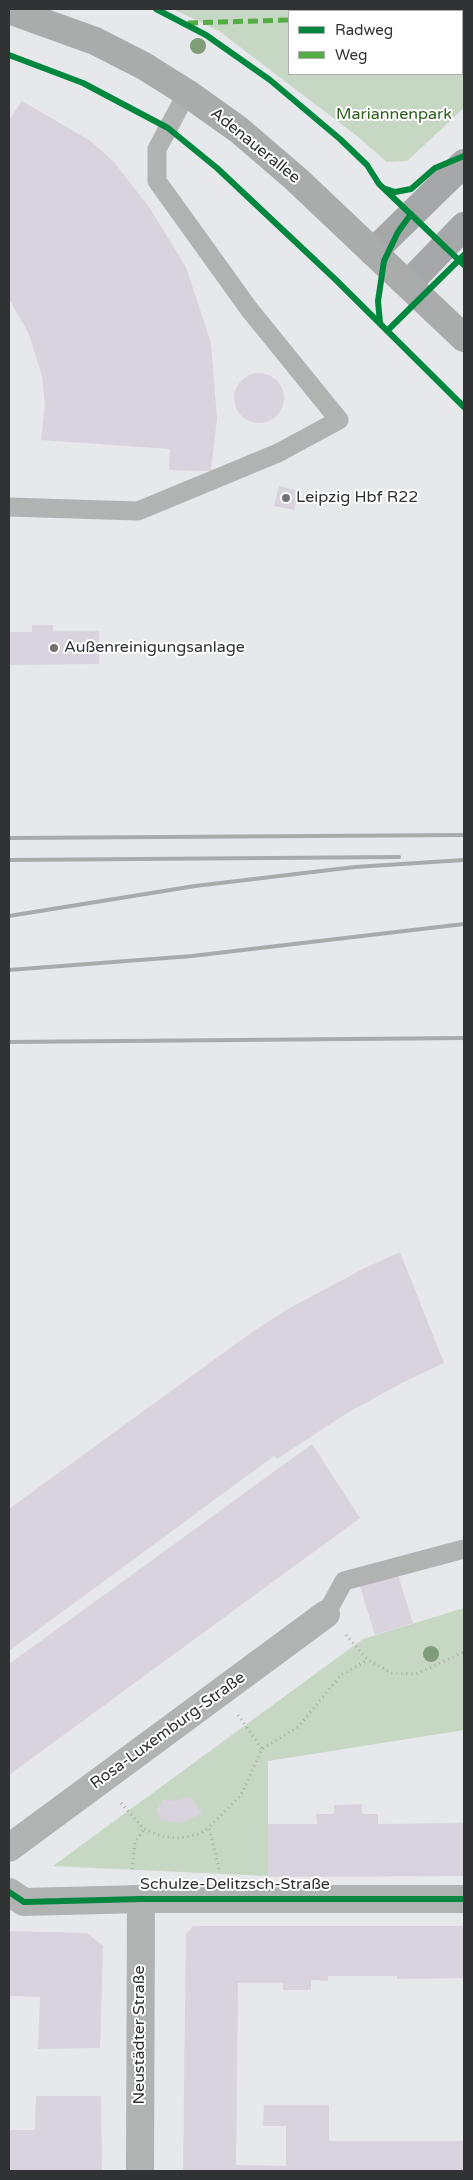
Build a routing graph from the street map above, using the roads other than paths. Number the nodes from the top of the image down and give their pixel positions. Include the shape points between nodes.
1 (9, 10) edge
2 (187, 93) junction
3 (464, 163) edge
4 (464, 226) edge
5 (373, 252) junction
6 (408, 284) junction
7 (464, 338) edge
8 (9, 507) edge
9 (464, 1549) edge
10 (326, 1614) joint
11 (9, 1848) edge
12 (9, 1892) edge
13 (135, 1899) junction
14 (464, 1899) edge
15 (140, 2171) edge

1 - 2 main road, Adenauerallee via 95,41
2 - 5 main road, Adenauerallee via 239,130 296,178
2 - 8 lane via 157,149 157,181 249,309 339,420 278,453 138,511
3 - 5 main road
4 - 6 main road
5 - 6 main road, Adenauerallee
6 - 7 main road, Adenauerallee
9 - 10 lane via 344,1581
10 - 11 street, Rosa-Luxemburg-Straße
12 - 13 street, Schulze-Delitzsch-Straße via 24,1902
13 - 14 street, Schulze-Delitzsch-Straße
13 - 15 street, Neustädter Straße

